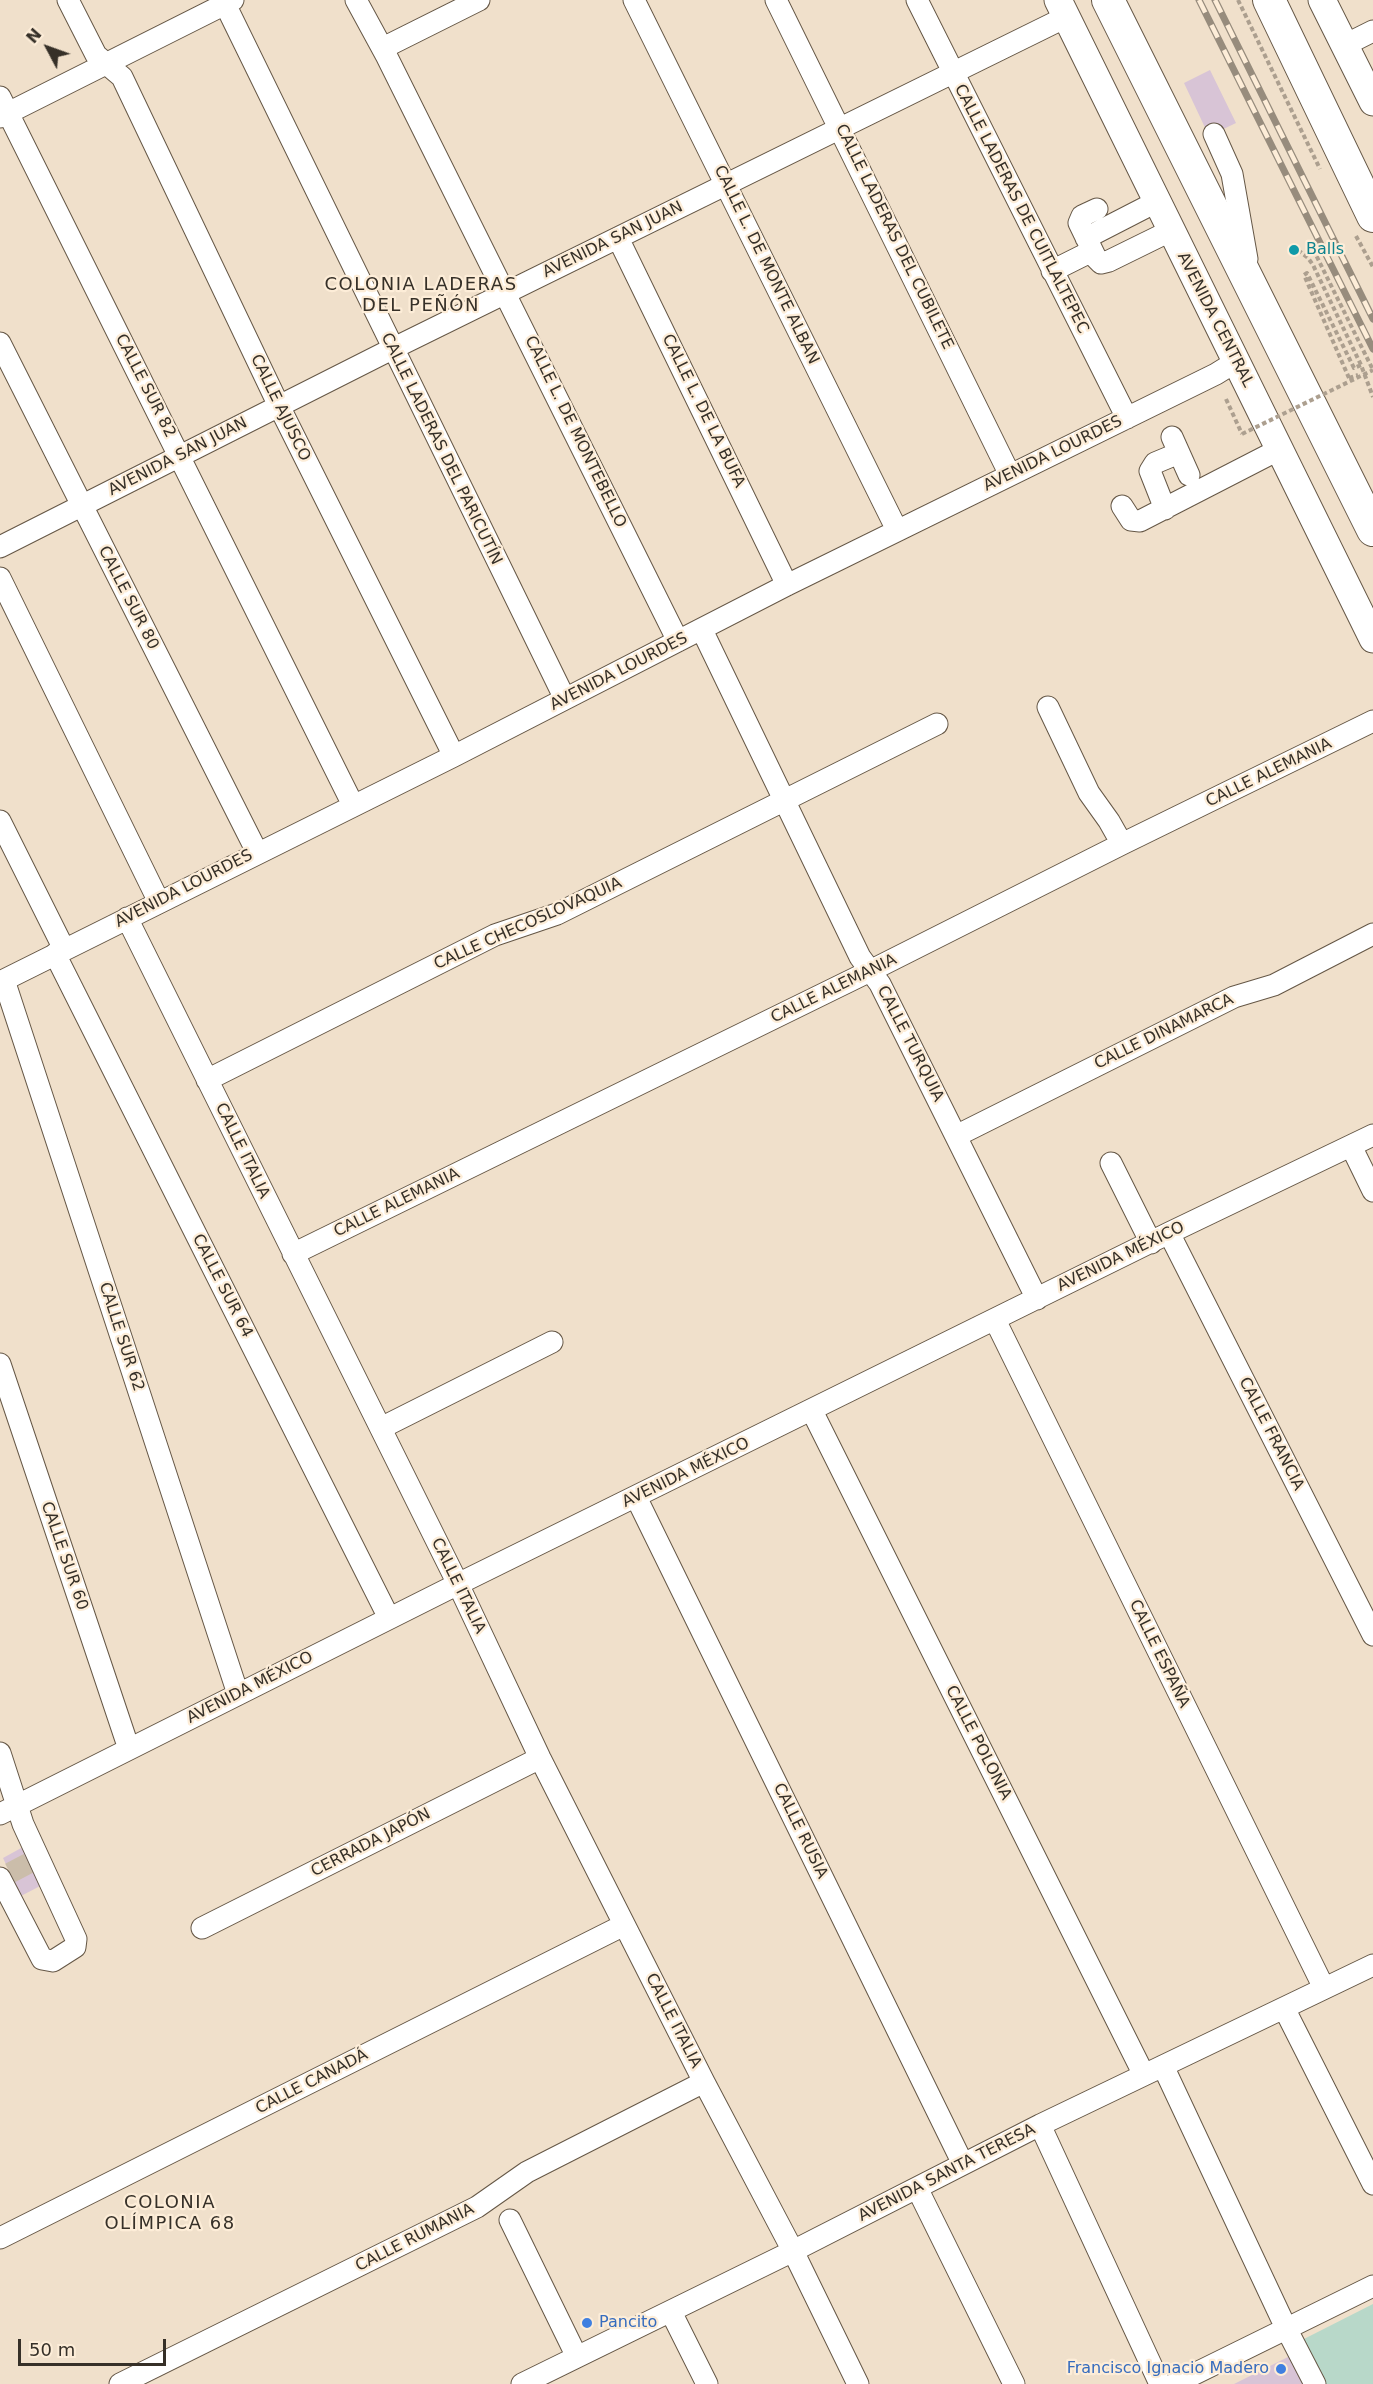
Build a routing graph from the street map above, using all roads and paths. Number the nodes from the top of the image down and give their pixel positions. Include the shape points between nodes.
1 (68, 0) edge
2 (356, 0) edge
3 (479, 0) edge
4 (634, 0) edge
5 (776, 0) edge
6 (917, 0) edge
7 (1108, 0) edge
8 (1238, 0) edge
9 (1322, 0) edge
10 (229, 2) edge
11 (1270, 2) edge
12 (193, 9) edge
13 (1062, 9) edge
14 (1373, 31) edge
15 (1345, 45) junction
16 (382, 48) junction
17 (106, 63) junction
18 (953, 73) junction
19 (1373, 102) edge
20 (3, 109) edge
21 (840, 127) junction
22 (1214, 134) dead end
23 (1319, 167) dead end
24 (726, 184) junction
25 (1156, 202) junction
26 (1097, 209) dead end
27 (1373, 216) edge
28 (1125, 218) junction
29 (1170, 231) junction
30 (618, 238) junction
31 (1310, 243) dead end
32 (1089, 244) junction
33 (1139, 246) junction
34 (1298, 250) dead end
35 (1052, 271) junction
36 (1251, 286) junction
37 (506, 293) junction
38 (0, 342) edge
39 (392, 349) junction
40 (1237, 361) junction
41 (1361, 365) junction
42 (1373, 369) edge
43 (1224, 394) dead end
44 (1373, 397) edge
45 (279, 406) junction
46 (1127, 418) junction
47 (1280, 449) junction
48 (180, 456) junction
49 (1010, 475) junction
50 (1189, 475) dead end
51 (82, 506) junction
52 (1122, 506) dead end
53 (1165, 508) junction
54 (897, 530) junction
55 (1373, 530) edge
56 (0, 547) edge
57 (0, 578) edge
58 (788, 585) junction
59 (702, 630) junction
60 (1373, 639) edge
61 (678, 641) junction
62 (565, 699) junction
63 (1048, 707) dead end
64 (1373, 721) edge
65 (937, 724) dead end
66 (453, 756) junction
67 (784, 800) junction
68 (352, 805) junction
69 (0, 821) edge
70 (1122, 844) junction
71 (257, 852) junction
72 (159, 902) junction
73 (127, 918) junction
74 (1373, 934) edge
75 (60, 952) junction
76 (870, 972) junction
77 (2, 981) edge
78 (207, 1080) junction
79 (1373, 1135) edge
80 (956, 1136) junction
81 (1351, 1146) junction
82 (1111, 1163) dead end
83 (1373, 1191) edge
84 (1160, 1238) junction
85 (293, 1254) junction
86 (1037, 1299) junction
87 (995, 1320) junction
88 (552, 1342) dead end
89 (0, 1364) edge
90 (812, 1411) junction
91 (381, 1428) junction
92 (636, 1497) junction
93 (458, 1584) junction
94 (389, 1618) junction
95 (1373, 1635) edge
96 (238, 1694) junction
97 (129, 1749) junction
98 (0, 1753) edge
99 (540, 1758) junction
100 (9, 1810) edge
101 (3, 1876) edge
102 (624, 1925) junction
103 (202, 1929) dead end
104 (1373, 1965) edge
105 (1324, 1988) junction
106 (1284, 2008) junction
107 (1163, 2066) junction
108 (1144, 2075) junction
109 (704, 2082) junction
110 (1040, 2126) junction
111 (963, 2164) junction
112 (1373, 2184) edge
113 (917, 2188) junction
114 (510, 2220) dead end
115 (0, 2238) edge
116 (793, 2252) junction
117 (1373, 2286) edge
118 (671, 2312) junction
119 (1286, 2328) junction
120 (577, 2357) junction
121 (553, 2377) edge
122 (120, 2384) edge
123 (522, 2384) edge
124 (707, 2384) edge
125 (858, 2384) edge
126 (1014, 2384) edge
127 (1160, 2384) edge
128 (1174, 2384) edge
129 (1315, 2384) edge

1 - 17 street, CALLE AJUSCO via 96,55
2 - 16 street, CALLE L. DE MONTEBELLO
3 - 16 street
4 - 24 street, CALLE L. DE MONTE ALBAN
5 - 21 street, CALLE LADERAS DEL CUBILETE
6 - 18 street, CALLE LADERAS DE CUITLALTEPEC
7 - 36 highway
8 - 23 path
9 - 15 main road
10 - 12 street
10 - 39 street, CALLE LADERAS DEL PARICUTÍN
11 - 27 highway
12 - 17 street
13 - 18 street, AVENIDA SAN JUAN
13 - 25 main road, AVENIDA CENTRAL
14 - 15 street
15 - 19 main road
16 - 37 street, CALLE L. DE MONTEBELLO
17 - 20 street
17 - 45 street, CALLE AJUSCO via 122,78
18 - 21 street, AVENIDA SAN JUAN
18 - 35 street, CALLE LADERAS DE CUITLALTEPEC
20 - 48 street, CALLE SUR 82
21 - 24 street, AVENIDA SAN JUAN
21 - 49 street, CALLE LADERAS DEL CUBILETE
22 - 36 street via 1232,174
24 - 30 street, AVENIDA SAN JUAN
24 - 54 street, CALLE L. DE MONTE ALBAN
25 - 28 street
25 - 29 main road, AVENIDA CENTRAL
26 - 32 street via 1079,221
28 - 32 street
28 - 33 street
29 - 33 street
29 - 40 main road, AVENIDA CENTRAL
30 - 37 street, AVENIDA SAN JUAN
30 - 58 street, CALLE L. DE LA BUFA
31 - 42 path
32 - 33 street via 1098,261 1104,263
32 - 35 street
34 - 41 path via 1313,265
35 - 46 street, CALLE LADERAS DE CUITLALTEPEC
36 - 55 highway
37 - 39 street, AVENIDA SAN JUAN
37 - 61 street, CALLE L. DE MONTEBELLO
38 - 51 street, CALLE SUR 80
39 - 45 street, AVENIDA SAN JUAN
39 - 62 street, CALLE LADERAS DEL PARICUTÍN
40 - 46 street, AVENIDA LOURDES
40 - 47 main road, AVENIDA CENTRAL
41 - 42 path, bridge via 1354,368 1307,273 1304,275 1349,378
41 - 44 path
42 - 43 path, bridge via 1242,434
45 - 48 street, AVENIDA SAN JUAN
45 - 66 street, CALLE AJUSCO
46 - 49 street, AVENIDA LOURDES
47 - 53 street
47 - 60 main road, AVENIDA CENTRAL
48 - 51 street, AVENIDA SAN JUAN
48 - 68 street, CALLE SUR 82
49 - 54 street, AVENIDA LOURDES
50 - 53 street via 1175,445 1155,463 1150,471
51 - 56 street, AVENIDA SAN JUAN
51 - 71 street, CALLE SUR 80
52 - 53 street via 1131,520 1137,522
54 - 58 street, AVENIDA LOURDES
57 - 72 street
58 - 59 street, AVENIDA LOURDES
59 - 61 street, AVENIDA LOURDES
59 - 67 street, CALLE TURQUIA
61 - 62 street, AVENIDA LOURDES
62 - 66 street, AVENIDA LOURDES
63 - 70 street via 1089,793
64 - 70 street, CALLE ALEMANIA
65 - 67 street, CALLE CHECOSLOVAQUIA
66 - 68 street, AVENIDA LOURDES
67 - 76 street, CALLE TURQUIA
67 - 78 street, CALLE CHECOSLOVAQUIA via 557,915 495,935
68 - 71 street, AVENIDA LOURDES
69 - 75 street, CALLE SUR 64
70 - 76 street, CALLE ALEMANIA
71 - 72 street, AVENIDA LOURDES
72 - 73 street, AVENIDA LOURDES
73 - 75 street, AVENIDA LOURDES
73 - 78 street, CALLE ITALIA
74 - 80 street, CALLE DINAMARCA via 1274,985 1234,997
75 - 77 street, AVENIDA LOURDES
75 - 94 street, CALLE SUR 64
76 - 80 street, CALLE TURQUIA via 880,984
76 - 85 street, CALLE ALEMANIA
77 - 96 street, CALLE SUR 62
78 - 85 street, CALLE ITALIA
79 - 81 street, AVENIDA MÉXICO
80 - 86 street, CALLE TURQUIA
81 - 83 street
81 - 84 street, AVENIDA MÉXICO
82 - 84 street, CALLE FRANCIA
84 - 86 street, AVENIDA MÉXICO
84 - 95 street, CALLE FRANCIA
85 - 91 street, CALLE ITALIA
86 - 87 street, AVENIDA MÉXICO
87 - 90 street, AVENIDA MÉXICO
87 - 105 street, CALLE ESPAÑA
88 - 91 street
89 - 97 street, CALLE SUR 60
90 - 92 street, AVENIDA MÉXICO
90 - 108 street, CALLE POLONIA
91 - 93 street, CALLE ITALIA
92 - 93 street, AVENIDA MÉXICO
92 - 111 street, CALLE RUSIA
93 - 94 street, AVENIDA MÉXICO
93 - 99 street, CALLE ITALIA
94 - 96 street, AVENIDA MÉXICO
96 - 97 street, AVENIDA MÉXICO
97 - 100 street, AVENIDA MÉXICO
98 - 100 street
99 - 102 street, CALLE ITALIA
99 - 103 street, CERRADA JAPÓN
100 - 101 street via 23,1824 34,1860 76,1942 72,1950 53,1961 40,1956
102 - 109 street, CALLE ITALIA
102 - 115 street, CALLE CANADÁ
104 - 105 street, AVENIDA SANTA TERESA
105 - 106 street, AVENIDA SANTA TERESA
106 - 107 street, AVENIDA SANTA TERESA
106 - 112 street
107 - 108 street, AVENIDA SANTA TERESA
107 - 119 street
108 - 110 street, AVENIDA SANTA TERESA
109 - 116 street, CALLE ITALIA
109 - 122 street, CALLE RUMANIA via 527,2172 477,2207
110 - 111 street, AVENIDA SANTA TERESA
110 - 127 street
111 - 113 street, AVENIDA SANTA TERESA
113 - 116 street, AVENIDA SANTA TERESA
113 - 126 street
114 - 120 street
116 - 118 street, AVENIDA SANTA TERESA
116 - 125 street, CALLE ITALIA
117 - 119 street
118 - 120 street, AVENIDA SANTA TERESA
118 - 124 street
119 - 128 street
119 - 129 street
120 - 121 street, AVENIDA SANTA TERESA
121 - 123 street, AVENIDA SANTA TERESA

